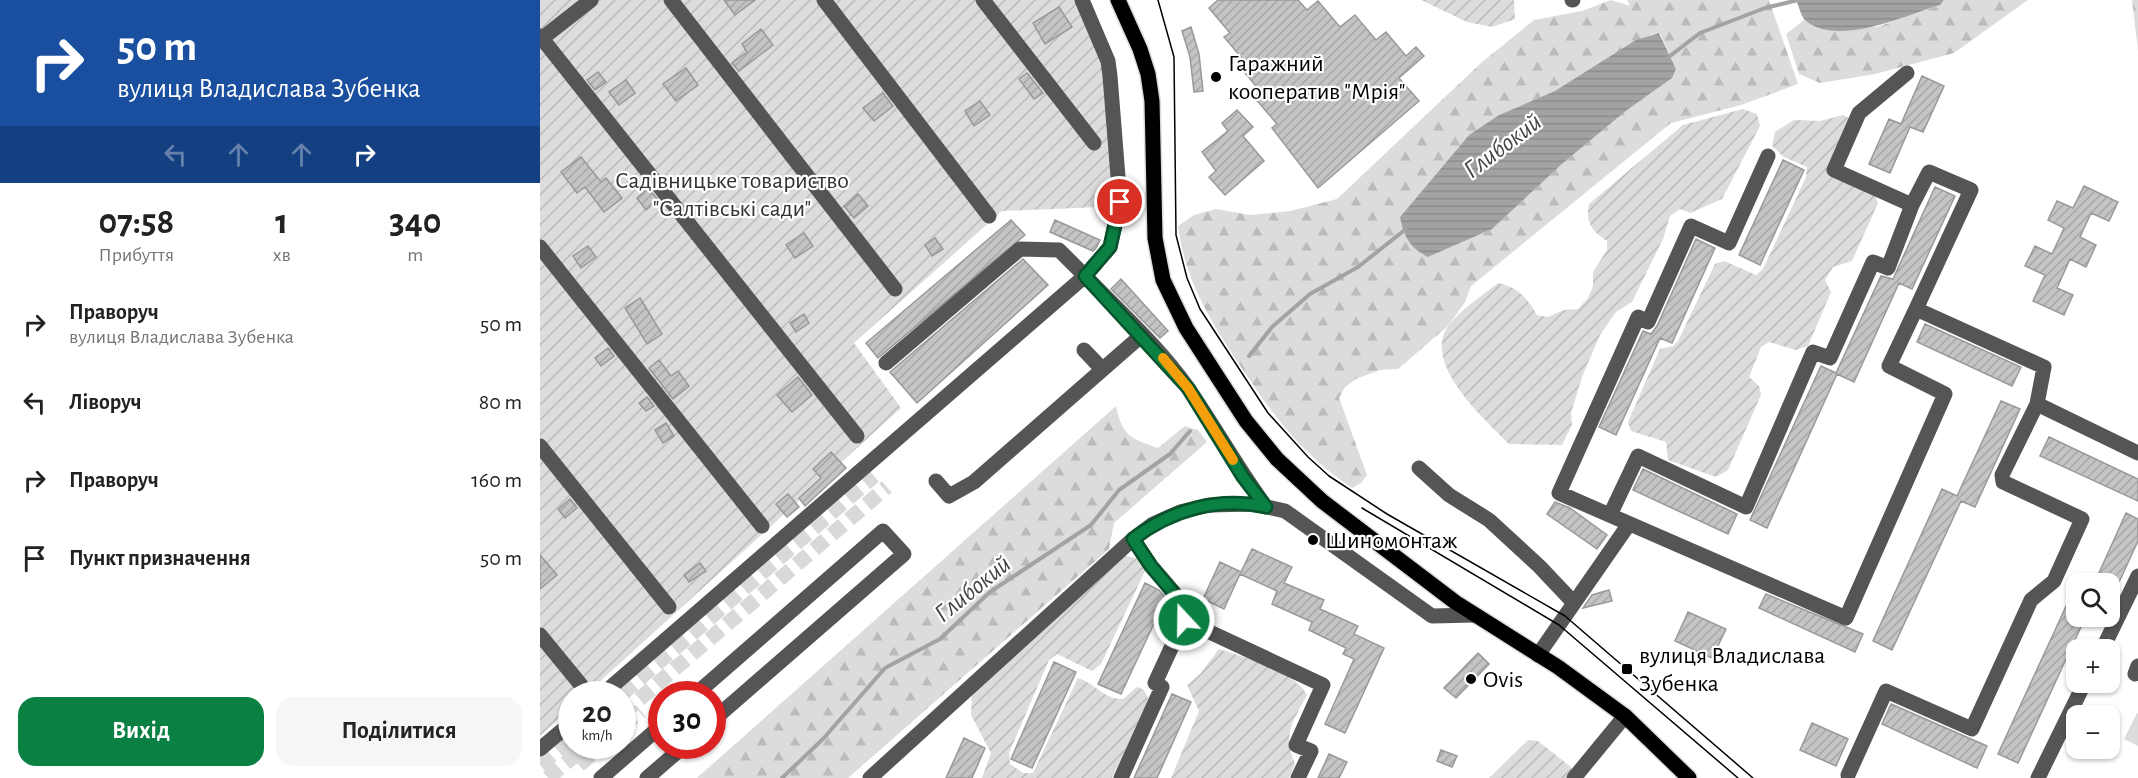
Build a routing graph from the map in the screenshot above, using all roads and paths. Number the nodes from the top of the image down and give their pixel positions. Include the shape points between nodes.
1 (591, 0) edge
2 (670, 0) edge
3 (824, 0) edge
4 (983, 0) edge
5 (1082, 0) edge
6 (1119, 0) edge
7 (541, 38) edge
8 (1907, 73) dead end
9 (1094, 143) dead end
10 (1768, 156) dead end
11 (1912, 205) junction
12 (989, 216) dead end
13 (540, 247) edge
14 (1085, 276) junction
15 (895, 289) dead end
16 (1916, 309) junction
17 (1142, 335) junction
18 (1084, 350) dead end
19 (886, 363) dead end
20 (1102, 369) junction
21 (2037, 405) junction
22 (856, 436) dead end
23 (540, 446) edge
24 (2138, 453) edge
25 (1419, 468) dead end
26 (936, 481) dead end
27 (1266, 507) junction
28 (1610, 515) junction
29 (1629, 524) junction
30 (762, 526) dead end
31 (1133, 539) junction
32 (2138, 576) edge
33 (1574, 603) junction
34 (669, 607) dead end
35 (1474, 615) junction
36 (1184, 620) junction
37 (540, 635) edge
38 (2107, 639) edge
39 (1538, 655) junction
40 (578, 681) edge
41 (618, 681) edge
42 (711, 681) edge
43 (2080, 693) edge
44 (726, 709) edge
45 (1625, 716) junction
46 (558, 734) edge
47 (648, 737) edge
48 (540, 749) edge
49 (894, 756) junction
50 (669, 759) edge
51 (1848, 775) dead end
52 (601, 778) edge
53 (647, 778) edge
54 (870, 778) edge
55 (884, 778) edge
56 (1121, 778) edge
57 (1298, 778) edge
58 (1574, 778) edge
59 (1689, 778) edge
60 (2038, 778) edge

1 - 7 street
2 - 15 street
3 - 12 street
4 - 9 street
5 - 14 street via 1108,61 1120,202 1110,247
6 - 35 main road via 1148,74 1154,228 1158,261 1170,298 1246,421 1277,459 1416,574
7 - 22 street
8 - 11 street via 1859,112 1834,170
10 - 28 street via 1729,243 1691,226 1648,322 1638,317 1559,493
11 - 16 street via 1929,172 1971,190
11 - 28 street via 1888,268 1873,262 1830,358 1813,352 1746,507 1638,456
13 - 30 street
14 - 17 street
14 - 19 street via 1059,250 1020,249
14 - 41 street
16 - 21 street via 2044,367
16 - 29 street via 1889,366 1945,394 1846,618
17 - 20 street
17 - 27 street via 1188,388
18 - 20 street
20 - 26 street via 974,482 949,496
21 - 24 street
21 - 51 street via 2002,475 2003,482 2082,519 2054,581 2031,600 1972,729 1886,691
23 - 34 street
25 - 33 street via 1449,495 1489,520
27 - 31 street via 1209,505 1153,524
27 - 35 street via 1285,511 1432,616
28 - 29 street
29 - 33 street
31 - 36 street via 1182,603
31 - 49 street
32 - 38 street
33 - 39 street
35 - 39 main road
36 - 56 street via 1155,683 1162,687
36 - 57 street via 1323,686 1296,745 1311,751
37 - 40 street
39 - 45 main road
42 - 44 street via 883,531 904,554
43 - 60 street
45 - 58 street
45 - 59 main road
46 - 48 street
47 - 52 street
49 - 54 street
49 - 55 street
50 - 53 street

